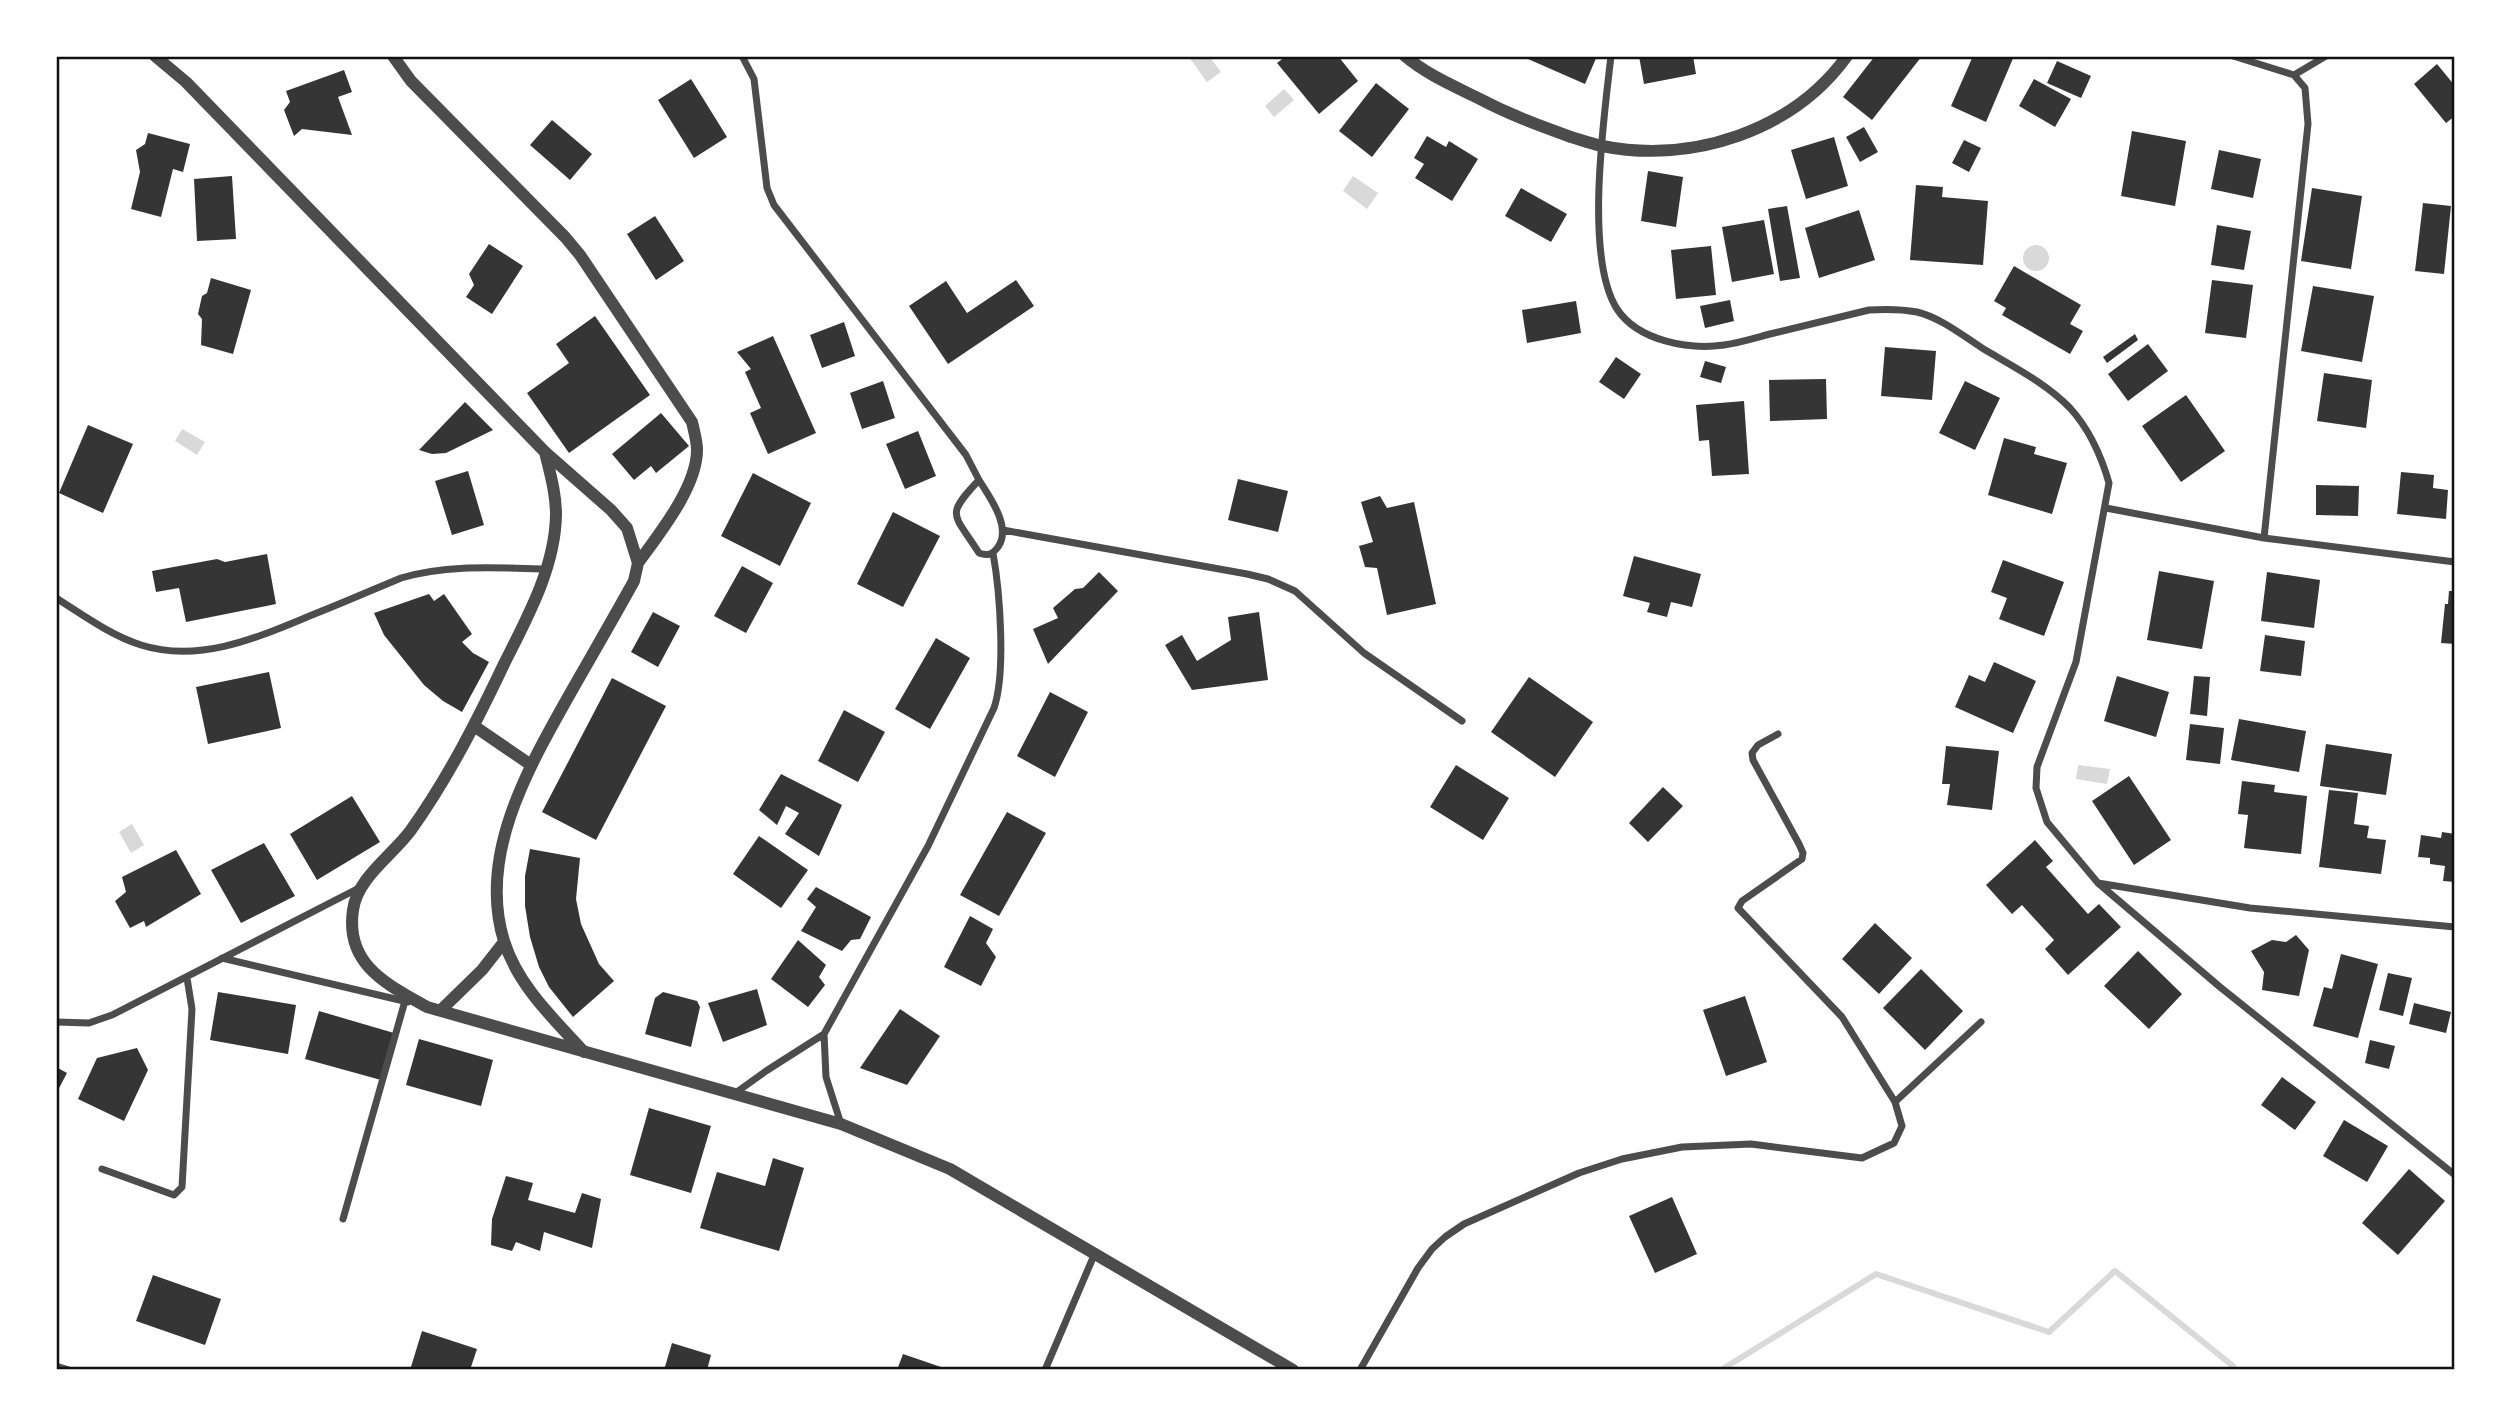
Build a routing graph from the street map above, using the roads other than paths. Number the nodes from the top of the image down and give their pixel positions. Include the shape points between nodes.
1 (155, 56) edge
2 (393, 56) edge
3 (742, 56) edge
4 (1405, 56) edge
5 (1611, 56) edge
6 (1847, 56) edge
7 (2233, 56) edge
8 (2326, 56) edge
9 (2294, 75) junction
10 (1601, 146) junction
11 (545, 452) junction
12 (979, 480) junction
13 (2106, 508) junction
14 (1003, 530) junction
15 (2264, 538) junction
16 (993, 553) junction
17 (2455, 562) edge
18 (638, 563) junction
19 (547, 569) junction
20 (56, 598) edge
21 (1462, 721) dead end
22 (474, 726) junction
23 (1777, 734) dead end
24 (531, 765) junction
25 (2098, 883) junction
26 (359, 888) junction
27 (2455, 927) edge
28 (504, 942) junction
29 (221, 957) junction
30 (187, 978) junction
31 (405, 1001) junction
32 (427, 1007) junction
33 (441, 1010) junction
34 (56, 1022) edge
35 (1981, 1023) dead end
36 (824, 1034) junction
37 (584, 1052) junction
38 (734, 1094) junction
39 (1895, 1102) junction
40 (841, 1124) junction
41 (102, 1168) dead end
42 (2455, 1175) edge
43 (343, 1219) dead end
44 (1095, 1253) junction
45 (56, 1366) edge
46 (69, 1370) edge
47 (1045, 1370) edge
48 (1293, 1370) edge
49 (1360, 1370) edge

1 - 11 street via 187,82
2 - 18 street via 580,255 692,422 697,450 690,479 678,506
3 - 12 street via 754,79 767,188 774,205 966,455
4 - 10 street via 1520,120
5 - 10 street
6 - 10 street via 1794,109 1752,131 1701,146 1656,152
7 - 9 street
8 - 9 street
9 - 15 street via 2305,88 2308,124
10 - 13 street via 1603,264 1618,310 1632,324 1679,345 1699,346 1724,345 1869,310 1919,313 1938,320 2046,387 2070,408 2102,458 2109,484
11 - 18 street via 626,527
11 - 19 street via 556,515
12 - 14 street
12 - 16 street via 955,510 979,553
13 - 15 street
13 - 25 street via 2076,662 2037,767 2036,788 2047,822
14 - 16 street via 1002,542
14 - 21 street via 1282,584 1296,591 1364,653
15 - 17 street
16 - 36 street via 999,584 998,697 928,846
18 - 24 street via 634,581
19 - 20 street via 425,571 250,640 185,651 161,650 118,636
19 - 22 street
22 - 24 street
22 - 26 street via 410,831
23 - 39 street via 1758,745 1753,760 1799,844 1802,859 1738,908 1843,1017
24 - 28 street via 499,868 497,912
25 - 27 street via 2250,908
25 - 42 street
26 - 29 street
26 - 32 street via 352,925 363,960 385,983
28 - 33 street
28 - 37 street via 539,1003
29 - 30 street
29 - 31 street
30 - 34 street via 101,1019
30 - 41 street via 192,1009 183,1187 174,1195 161,1192
31 - 32 street
31 - 43 street
32 - 33 street
33 - 37 street
35 - 39 street
36 - 38 street
36 - 40 street via 826,1077
37 - 38 street
38 - 40 street
39 - 49 street via 1902,1126 1895,1143 1862,1158 1751,1144 1682,1147 1578,1173 1464,1224 1425,1259
40 - 44 street via 968,1178
44 - 47 street
44 - 48 street
45 - 46 street

